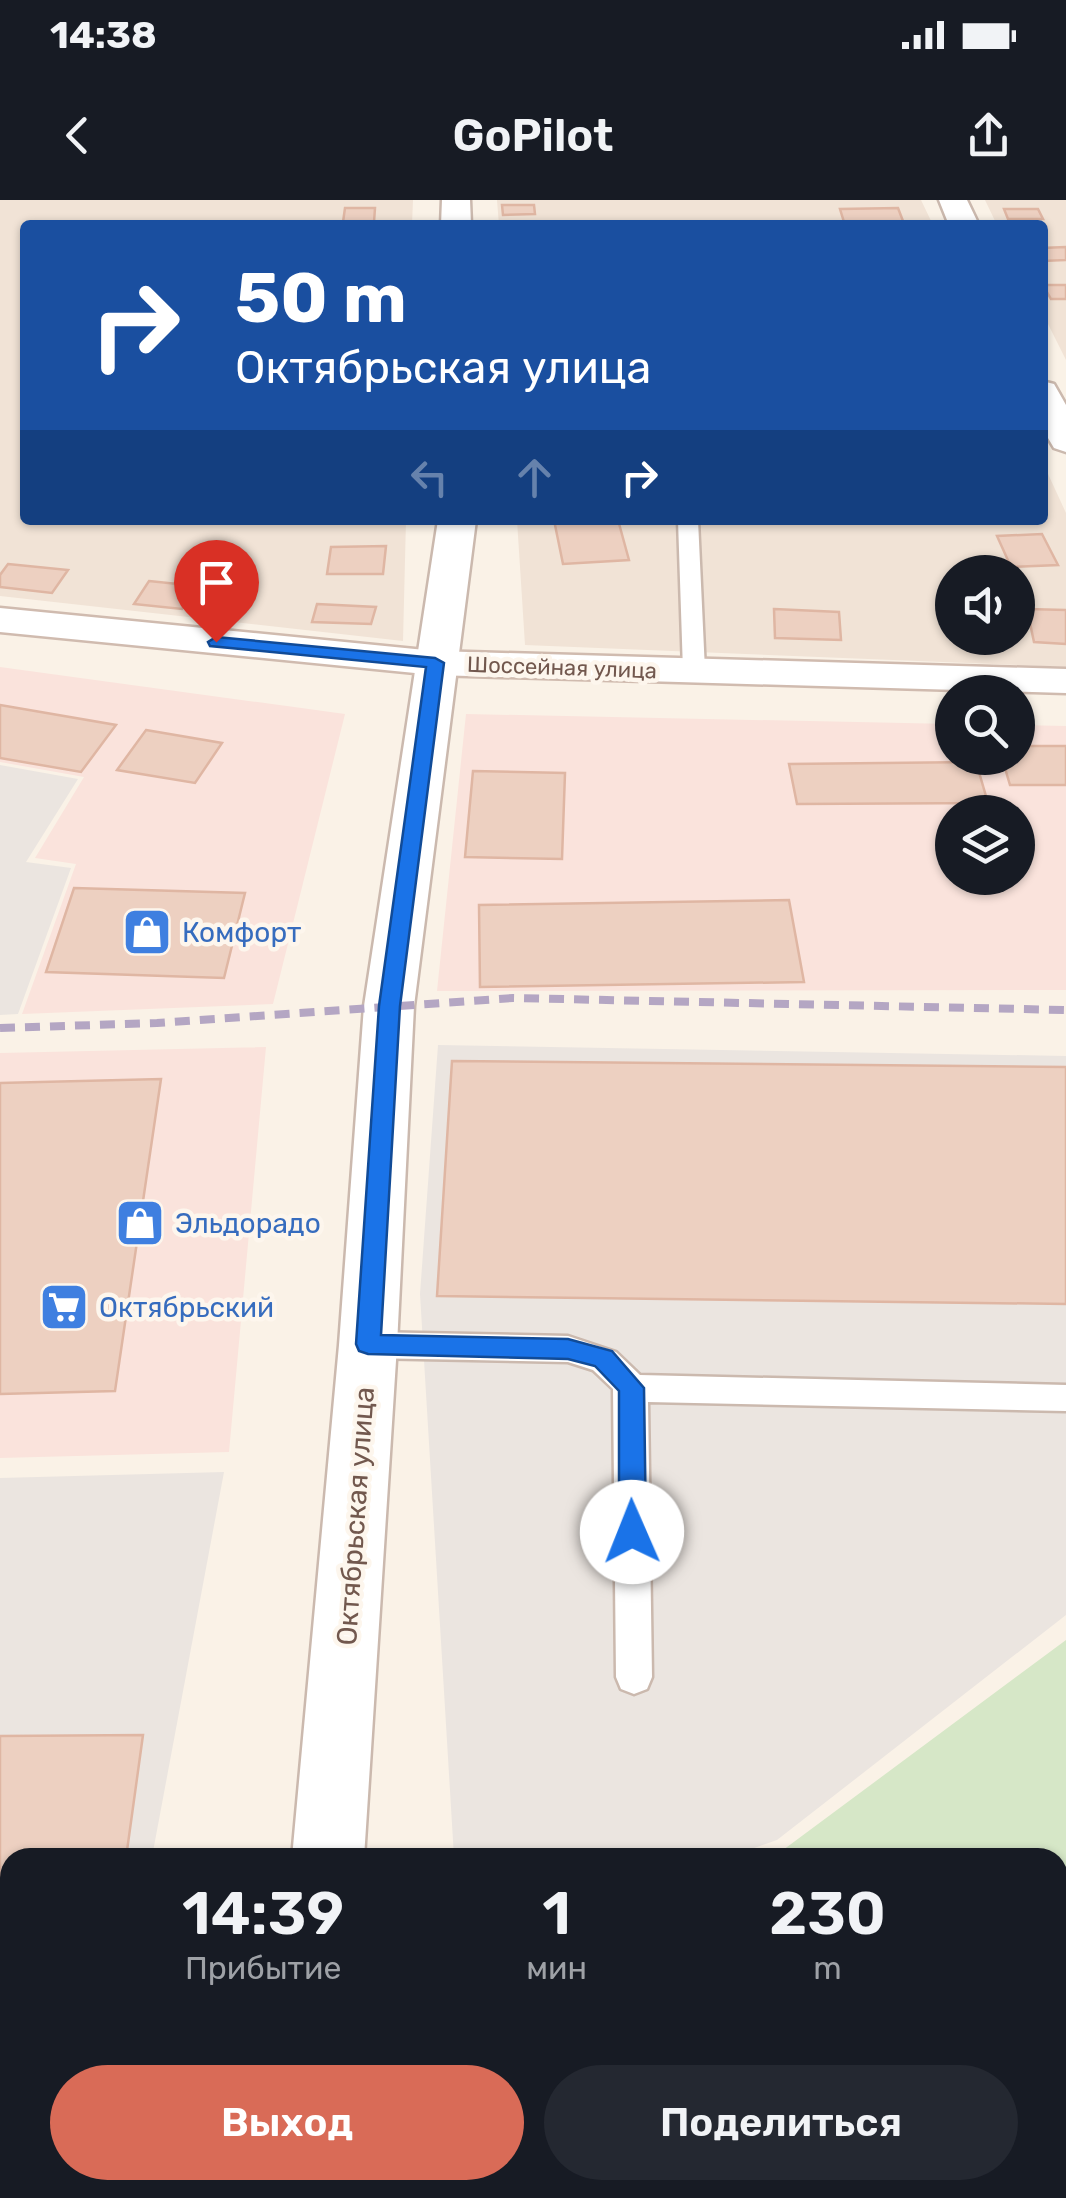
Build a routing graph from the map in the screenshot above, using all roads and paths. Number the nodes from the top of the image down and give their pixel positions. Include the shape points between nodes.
1 (1048, 403) edge
2 (1066, 440) edge
3 (456, 525) edge
4 (688, 525) edge
5 (0, 620) edge
6 (435, 663) junction
7 (694, 670) junction
8 (1066, 681) edge
9 (368, 1344) junction
10 (631, 1388) junction
11 (1066, 1398) edge
12 (634, 1677) dead end
13 (329, 1848) edge

1 - 2 street
3 - 6 street, Октябрьская улица
4 - 7 lane
5 - 6 street, Шоссейная улица
6 - 7 street, Шоссейная улица
6 - 9 street, Октябрьская улица via 389,1006
7 - 8 street, Шоссейная улица
9 - 10 lane via 590,1352
9 - 13 street, Октябрьская улица
10 - 11 lane
10 - 12 lane

